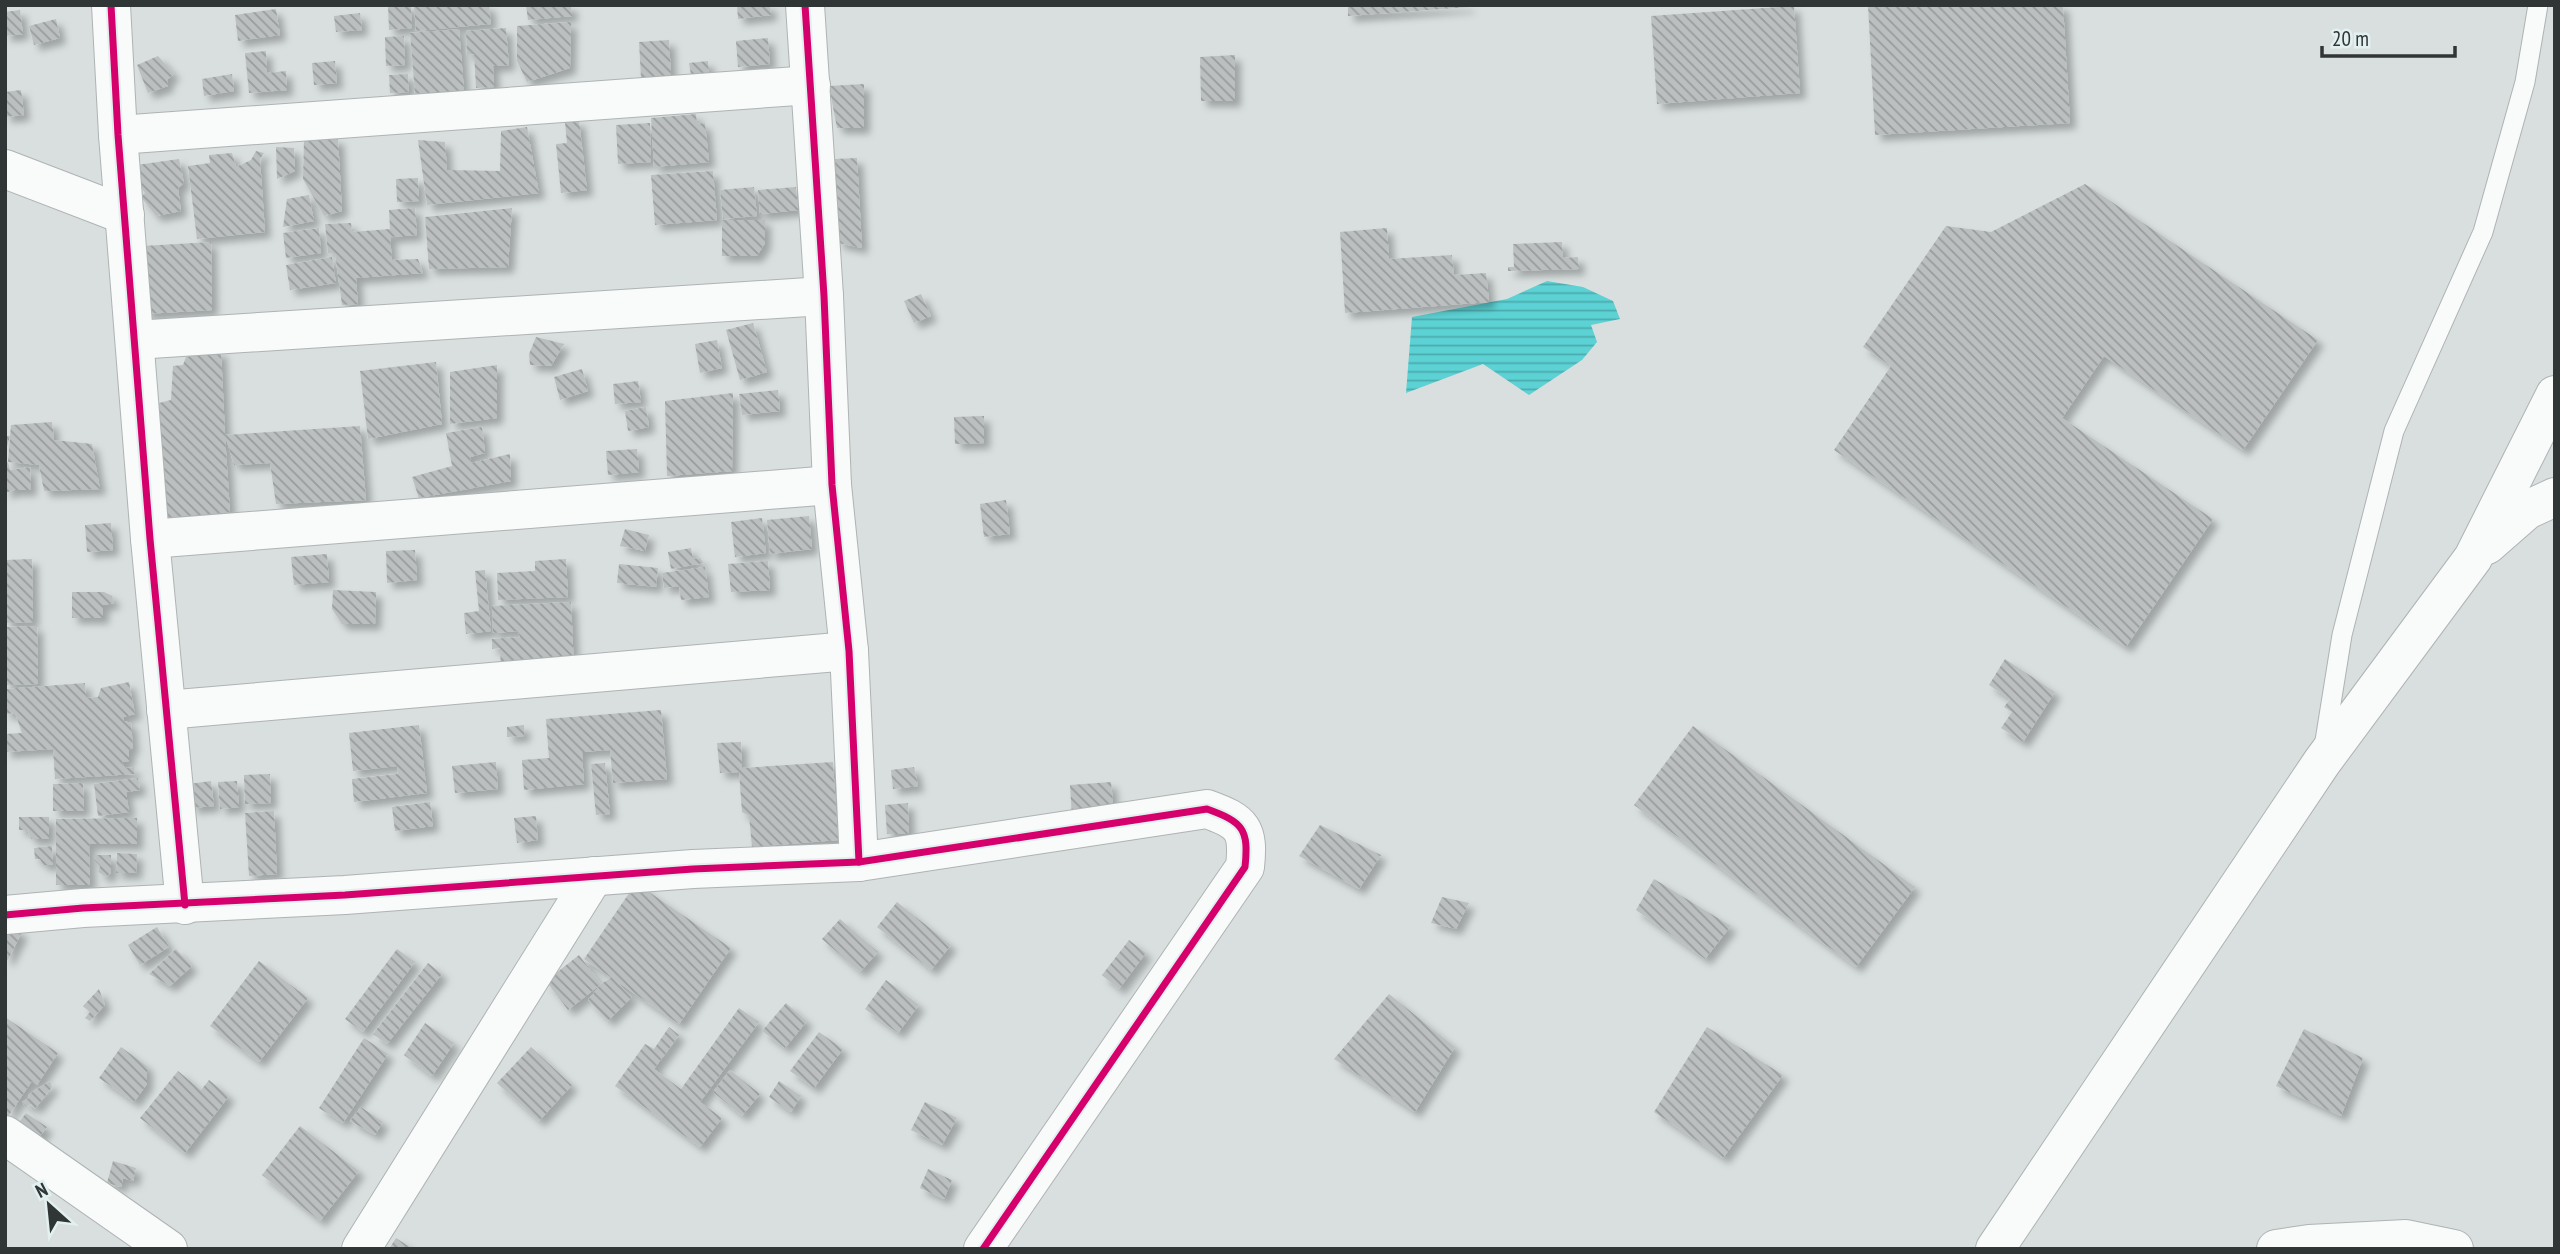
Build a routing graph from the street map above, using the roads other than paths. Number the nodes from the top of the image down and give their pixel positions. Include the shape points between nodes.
1 (111, 5) edge
2 (805, 5) edge
3 (2538, 5) edge
4 (811, 85) junction
5 (118, 135) junction
6 (5, 169) edge
7 (125, 215) junction
8 (824, 296) junction
9 (135, 340) junction
10 (2555, 395) edge
11 (832, 485) junction
12 (2555, 497) edge
13 (150, 538) junction
14 (2473, 558) junction
15 (849, 651) junction
16 (166, 710) junction
17 (2322, 762) junction
18 (859, 862) junction
19 (594, 876) junction
20 (185, 905) junction
21 (5, 915) edge
22 (5, 1135) edge
23 (168, 1249) edge
24 (361, 1249) edge
25 (983, 1249) edge
26 (1995, 1249) edge
27 (2276, 1249) edge
28 (2454, 1249) edge

1 - 5 street
2 - 4 street
3 - 17 lane via 2525,82 2483,232 2393,431 2342,635
4 - 5 street
4 - 8 street
5 - 7 street
6 - 7 street
7 - 9 street
8 - 9 street
8 - 11 street
9 - 13 street
10 - 14 street
11 - 13 street
11 - 15 street
12 - 14 street via 2527,510
13 - 16 street
14 - 17 street
15 - 16 street
15 - 18 street
16 - 20 street
17 - 26 street
18 - 19 street
18 - 25 street via 1207,809 1233,818 1248,841 1245,867
19 - 20 street
19 - 24 street
20 - 21 street
22 - 23 street
27 - 28 street via 2406,1239

